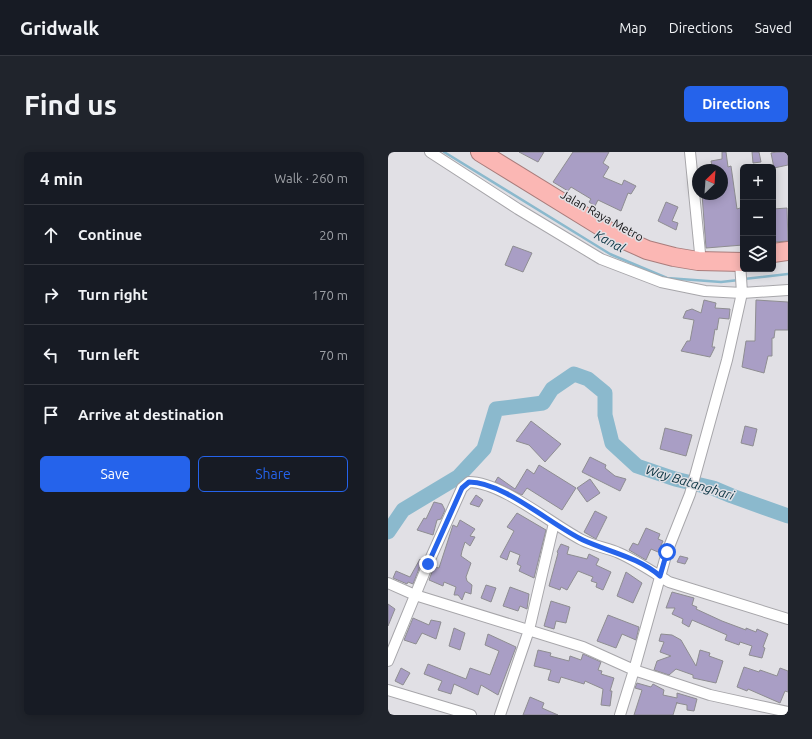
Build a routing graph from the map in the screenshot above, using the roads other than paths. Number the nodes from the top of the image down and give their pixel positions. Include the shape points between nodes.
1 (430, 152) edge
2 (480, 152) edge
3 (494, 152) edge
4 (690, 152) edge
5 (545, 188) junction
6 (788, 251) edge
7 (700, 253) junction
8 (776, 253) edge
9 (788, 259) edge
10 (776, 260) edge
11 (740, 263) edge
12 (740, 263) edge
13 (742, 272) edge
14 (742, 290) junction
15 (788, 290) edge
16 (554, 523) junction
17 (660, 576) junction
18 (388, 583) edge
19 (415, 595) junction
20 (788, 619) edge
21 (528, 630) junction
22 (388, 661) edge
23 (634, 670) junction
24 (388, 690) edge
25 (788, 713) edge
26 (471, 715) edge
27 (500, 715) edge
28 (620, 715) edge

1 - 14 street via 600,260 661,282 706,291
2 - 5 highway
3 - 5 highway, Jalan Raya Metro
4 - 7 street
5 - 7 highway, Jalan Raya Metro via 621,230 675,250
5 - 11 highway via 618,237 647,250 698,261
6 - 8 highway
7 - 12 highway, Jalan Raya Metro
9 - 10 highway
13 - 14 street
14 - 15 street
14 - 17 street via 727,360 690,494
16 - 17 street via 582,540 619,553
16 - 19 street via 500,491 480,483 469,482 462,488
16 - 21 street
17 - 20 street via 669,582
17 - 23 street
18 - 19 street
19 - 21 street
19 - 22 street
21 - 23 street via 583,647
21 - 27 street
23 - 25 street via 710,695
23 - 28 street
24 - 26 street

